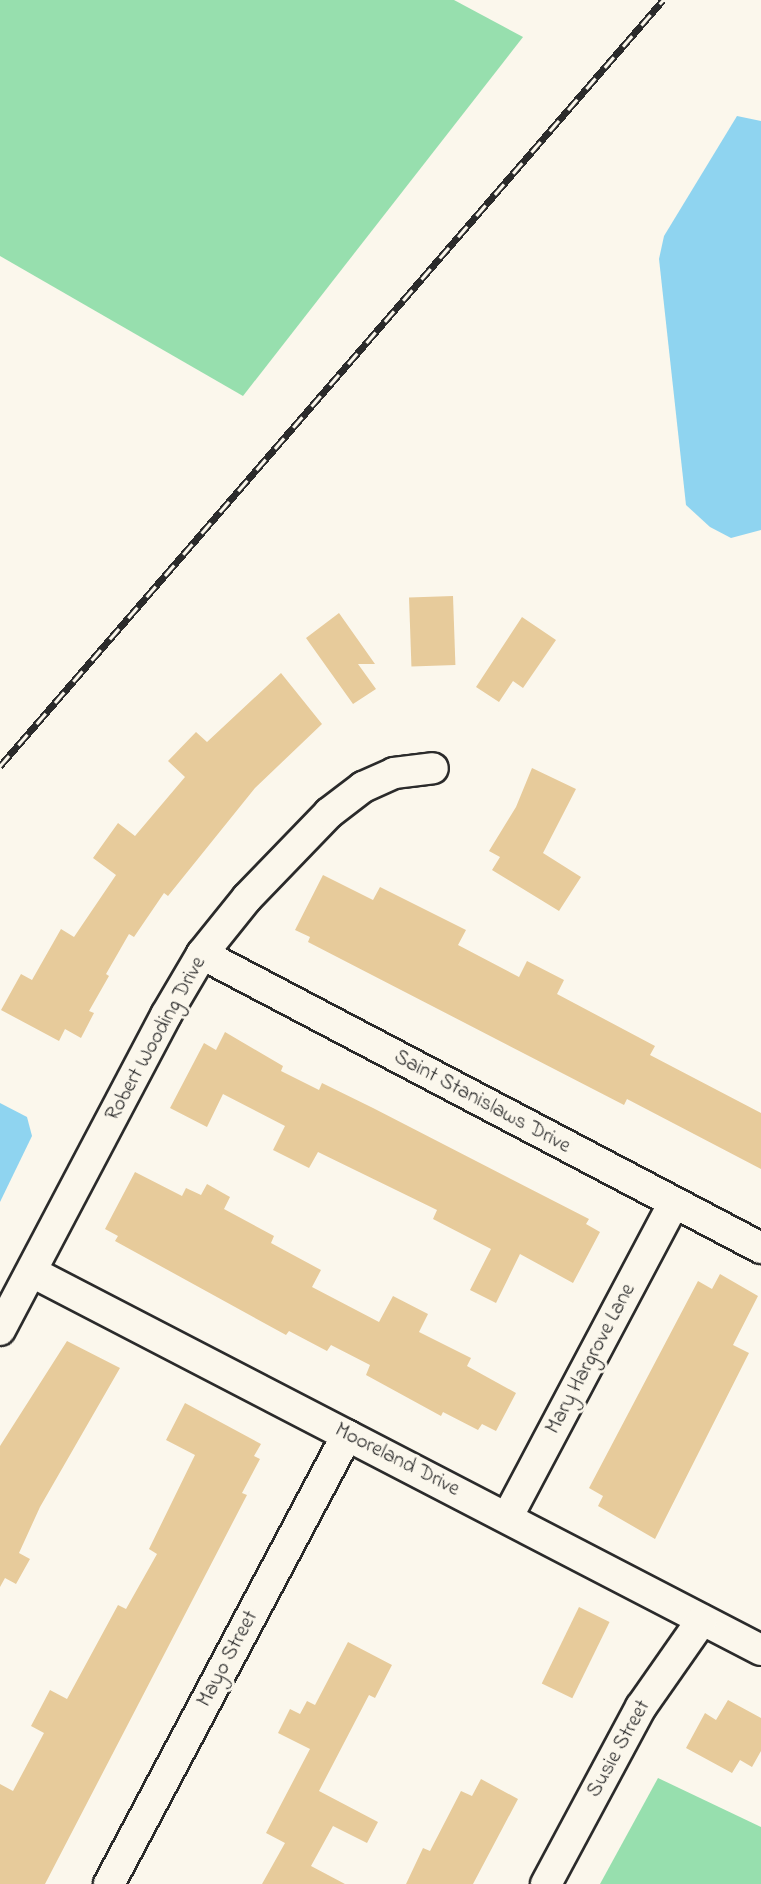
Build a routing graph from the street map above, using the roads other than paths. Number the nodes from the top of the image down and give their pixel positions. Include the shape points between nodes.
1 (433, 768) dead end
2 (202, 954) junction
3 (674, 1203) junction
4 (761, 1248) edge
5 (32, 1272) junction
6 (0, 1330) edge
7 (347, 1435) junction
8 (508, 1516) junction
9 (702, 1620) junction
10 (761, 1650) edge
11 (109, 1884) edge
12 (546, 1884) edge

1 - 2 street, Robert Wooding Drive via 394,773 363,787 329,813 247,898
2 - 3 street, Saint Stanislaws Drive
2 - 5 street, Robert Wooding Drive
3 - 4 street, Saint Stanislaws Drive
3 - 8 street, Mary Hargrove Lane
5 - 6 street, Robert Wooding Drive
5 - 7 street, Mooreland Drive
7 - 8 street, Mooreland Drive
7 - 11 street, Mayo Street
8 - 9 street, Mooreland Drive
9 - 10 street, Mooreland Drive
9 - 12 street, Susie Street via 641,1707

